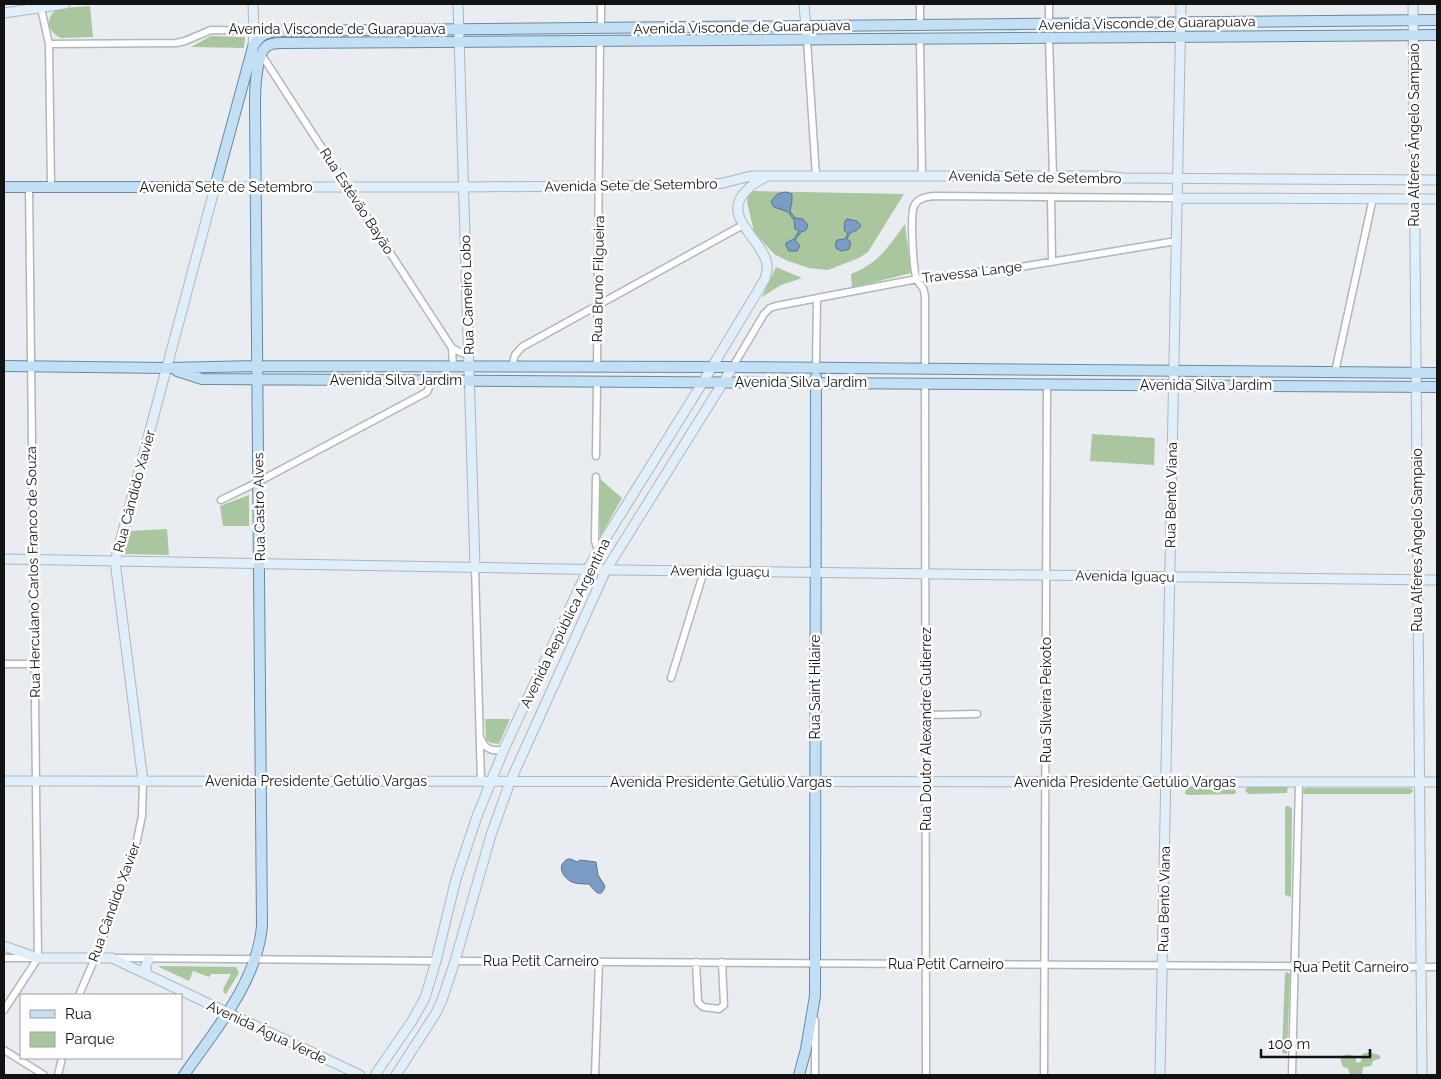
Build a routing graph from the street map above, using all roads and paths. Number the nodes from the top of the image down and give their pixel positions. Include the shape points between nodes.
1 (65, 4) edge
2 (253, 4) edge
3 (458, 4) edge
4 (601, 4) edge
5 (804, 4) edge
6 (920, 4) edge
7 (1049, 4) edge
8 (1181, 4) edge
9 (1413, 4) edge
10 (40, 8) junction
11 (4, 13) edge
12 (1437, 20) edge
13 (1413, 21) junction
14 (1245, 22) junction
15 (1180, 23) junction
16 (996, 24) junction
17 (1049, 24) junction
18 (1073, 24) junction
19 (920, 25) junction
20 (806, 26) junction
21 (856, 26) junction
22 (601, 28) junction
23 (459, 29) junction
24 (494, 29) junction
25 (254, 30) junction
26 (283, 31) junction
27 (1437, 34) edge
28 (1413, 35) junction
29 (1266, 36) junction
30 (1180, 37) junction
31 (978, 38) junction
32 (1049, 38) junction
33 (1087, 38) junction
34 (880, 39) junction
35 (920, 39) junction
36 (806, 40) junction
37 (515, 42) junction
38 (600, 42) junction
39 (459, 43) junction
40 (49, 44) junction
41 (257, 50) junction
42 (767, 176) junction
43 (816, 176) junction
44 (922, 176) junction
45 (1053, 176) junction
46 (1177, 179) junction
47 (1414, 180) junction
48 (1437, 180) edge
49 (599, 186) junction
50 (4, 187) edge
51 (29, 187) junction
52 (51, 187) junction
53 (215, 187) junction
54 (256, 187) junction
55 (348, 187) junction
56 (464, 187) junction
57 (1051, 197) junction
58 (1177, 198) junction
59 (1373, 198) junction
60 (1414, 199) junction
61 (1437, 199) edge
62 (743, 225) junction
63 (1176, 241) junction
64 (1052, 262) junction
65 (917, 279) junction
66 (817, 298) junction
67 (598, 305) junction
68 (770, 308) joint
69 (452, 348) junction
70 (468, 354) junction
71 (4, 366) edge
72 (31, 366) junction
73 (257, 366) junction
74 (453, 366) junction
75 (469, 366) junction
76 (512, 367) junction
77 (597, 367) junction
78 (664, 367) junction
79 (712, 367) junction
80 (167, 368) junction
81 (732, 368) junction
82 (816, 368) junction
83 (925, 369) junction
84 (1009, 370) junction
85 (1105, 370) junction
86 (1174, 371) junction
87 (1264, 372) junction
88 (1335, 372) junction
89 (1416, 373) junction
90 (1437, 373) edge
91 (257, 379) junction
92 (432, 380) junction
93 (469, 380) junction
94 (597, 381) junction
95 (681, 382) junction
96 (703, 382) junction
97 (724, 382) junction
98 (816, 383) junction
99 (925, 383) junction
100 (1026, 384) junction
101 (1046, 384) junction
102 (1075, 384) junction
103 (1173, 385) junction
104 (1274, 386) junction
105 (1416, 387) junction
106 (1437, 387) edge
107 (596, 456) dead end
108 (596, 476) dead end
109 (258, 482) junction
110 (221, 500) dead end
111 (599, 548) junction
112 (618, 550) junction
113 (4, 559) edge
114 (33, 560) junction
115 (115, 561) junction
116 (259, 564) junction
117 (475, 567) junction
118 (588, 569) junction
119 (606, 570) junction
120 (629, 570) junction
121 (704, 571) junction
122 (816, 572) junction
123 (926, 574) junction
124 (1046, 575) junction
125 (1170, 576) junction
126 (1418, 579) junction
127 (1437, 580) edge
128 (4, 664) edge
129 (34, 664) junction
130 (671, 678) dead end
131 (977, 714) dead end
132 (926, 716) junction
133 (480, 737) junction
134 (504, 749) junction
135 (4, 781) edge
136 (36, 781) junction
137 (143, 781) junction
138 (261, 781) junction
139 (481, 782) junction
140 (491, 782) junction
141 (510, 782) junction
142 (815, 782) junction
143 (926, 782) junction
144 (1045, 782) junction
145 (1166, 782) junction
146 (1299, 782) junction
147 (1419, 782) junction
148 (1437, 782) edge
149 (4, 946) edge
150 (4, 958) edge
151 (38, 958) junction
152 (95, 958) junction
153 (112, 958) junction
154 (149, 959) junction
155 (256, 959) junction
156 (436, 960) junction
157 (455, 961) junction
158 (599, 962) junction
159 (696, 962) junction
160 (722, 962) junction
161 (815, 963) junction
162 (926, 964) junction
163 (1045, 964) junction
164 (1162, 965) junction
165 (1295, 966) junction
166 (1421, 967) junction
167 (1437, 967) edge
168 (148, 975) junction
169 (79, 994) edge
170 (815, 996) junction
171 (4, 1010) edge
172 (227, 1013) junction
173 (4, 1050) edge
174 (62, 1059) edge
175 (44, 1075) edge
176 (58, 1075) edge
177 (184, 1075) edge
178 (360, 1075) edge
179 (375, 1075) edge
180 (396, 1075) edge
181 (595, 1075) edge
182 (799, 1075) edge
183 (815, 1075) edge
184 (926, 1075) edge
185 (1044, 1075) edge
186 (1160, 1075) edge
187 (1292, 1075) edge
188 (1422, 1075) edge

1 - 10 main road
2 - 25 main road, Rua Cândido Xavier
3 - 23 main road, Rua Carneiro Lobo
4 - 22 street
5 - 20 main road
6 - 19 street
7 - 17 street
8 - 15 main road, Rua Bento Viana
9 - 13 main road, Rua Alferes Ângelo Sampaio
10 - 11 main road
10 - 40 street
12 - 13 main road, Avenida Visconde de Guarapuava
13 - 14 main road, Avenida Visconde de Guarapuava
13 - 28 main road, Rua Alferes Ângelo Sampaio
14 - 15 main road, Avenida Visconde de Guarapuava
14 - 29 main road
15 - 18 main road, Avenida Visconde de Guarapuava
15 - 30 main road, Rua Bento Viana
16 - 17 main road, Avenida Visconde de Guarapuava
16 - 19 main road, Avenida Visconde de Guarapuava
16 - 31 main road
17 - 18 main road, Avenida Visconde de Guarapuava
18 - 33 main road
19 - 21 main road, Avenida Visconde de Guarapuava
20 - 21 main road, Avenida Visconde de Guarapuava
20 - 22 main road, Avenida Visconde de Guarapuava
20 - 36 main road
21 - 34 main road
22 - 24 main road, Avenida Visconde de Guarapuava
23 - 24 main road, Avenida Visconde de Guarapuava
23 - 26 main road, Avenida Visconde de Guarapuava
23 - 39 main road, Rua Carneiro Lobo
24 - 37 main road
25 - 26 street, Avenida Visconde de Guarapuava
25 - 40 street, Avenida Visconde de Guarapuava via 211,30 176,43
25 - 41 main road, Rua Cândido Xavier
26 - 41 main road via 262,34 257,40
27 - 28 main road, Avenida Visconde de Guarapuava
28 - 29 main road, Avenida Visconde de Guarapuava
28 - 47 main road, Rua Alferes Ângelo Sampaio
29 - 30 main road, Avenida Visconde de Guarapuava
30 - 33 main road, Avenida Visconde de Guarapuava
30 - 46 main road, Rua Bento Viana
31 - 32 main road, Avenida Visconde de Guarapuava
31 - 35 main road, Avenida Visconde de Guarapuava
32 - 33 main road, Avenida Visconde de Guarapuava
32 - 45 street
34 - 35 main road, Avenida Visconde de Guarapuava
34 - 36 main road, Avenida Visconde de Guarapuava
35 - 44 street
36 - 38 main road, Avenida Visconde de Guarapuava
36 - 43 street
37 - 38 main road, Avenida Visconde de Guarapuava
37 - 39 main road, Avenida Visconde de Guarapuava
38 - 49 street, Rua Bruno Filgueira
39 - 41 main road, Avenida Visconde de Guarapuava via 275,44
39 - 56 main road, Rua Carneiro Lobo
40 - 52 street
41 - 53 main road, Rua Cândido Xavier
41 - 54 main road, Rua Castro Alves
41 - 55 street, Rua Estêvão Bayão
42 - 43 main road, Avenida Sete de Setembro
42 - 49 main road, Avenida Sete de Setembro via 707,185
42 - 62 main road via 742,196 738,209
43 - 44 main road, Avenida Sete de Setembro
44 - 45 main road, Avenida Sete de Setembro
45 - 46 main road, Avenida Sete de Setembro
46 - 47 main road, Avenida Sete de Setembro
46 - 58 main road, Rua Bento Viana
47 - 48 main road, Avenida Sete de Setembro
47 - 60 main road, Rua Alferes Ângelo Sampaio
49 - 56 main road, Avenida Sete de Setembro
49 - 67 street, Rua Bruno Filgueira
50 - 51 main road, Avenida Sete de Setembro
51 - 52 main road, Avenida Sete de Setembro
51 - 72 street, Rua Herculano Carlos Franco de Souza
52 - 53 main road, Avenida Sete de Setembro
53 - 54 main road, Avenida Sete de Setembro
53 - 80 main road, Rua Cândido Xavier
54 - 55 main road, Avenida Sete de Setembro
54 - 73 main road, Rua Castro Alves
55 - 56 main road, Avenida Sete de Setembro
55 - 69 street, Rua Estêvão Bayão
56 - 70 main road, Rua Carneiro Lobo
57 - 58 street, Avenida Sete de Setembro
57 - 64 street
57 - 65 street, Avenida Sete de Setembro via 934,196 919,200 911,215
58 - 59 main road, Avenida Sete de Setembro
58 - 63 main road, Rua Bento Viana
59 - 60 main road, Avenida Sete de Setembro
59 - 88 street
60 - 61 main road, Avenida Sete de Setembro
60 - 89 main road, Rua Alferes Ângelo Sampaio
62 - 67 street
62 - 79 main road, Avenida República Argentina via 761,249 768,265 767,272
63 - 64 street, Travessa Lange
63 - 86 main road, Rua Bento Viana
64 - 65 street, Travessa Lange
65 - 66 street, Travessa Lange
65 - 83 street via 924,287 925,297
66 - 68 street, Travessa Lange
66 - 82 street, Rua Saint Hilaire
67 - 76 street via 522,347 515,354
67 - 77 street, Rua Bruno Filgueira
68 - 81 street, Avenida República Argentina
69 - 70 street
69 - 74 street, Rua Estêvão Bayão
70 - 75 main road, Rua Carneiro Lobo
71 - 72 main road, Avenida Silva Jardim
72 - 80 main road, Avenida Silva Jardim
72 - 114 street, Rua Herculano Carlos Franco de Souza
73 - 74 main road, Avenida Silva Jardim
73 - 80 main road, Avenida Silva Jardim
73 - 91 main road, Rua Castro Alves
74 - 75 main road, Avenida Silva Jardim
75 - 76 main road, Avenida Silva Jardim
75 - 93 main road, Rua Carneiro Lobo
76 - 77 main road, Avenida Silva Jardim
77 - 78 main road, Avenida Silva Jardim
78 - 79 main road, Avenida Silva Jardim
78 - 95 main road
79 - 81 main road, Avenida Silva Jardim
79 - 96 main road, Avenida República Argentina
80 - 91 main road, Avenida Silva Jardim via 202,379
80 - 115 main road, Rua Cândido Xavier
81 - 82 main road, Avenida Silva Jardim
81 - 97 main road, Avenida República Argentina
82 - 83 main road, Avenida Silva Jardim
82 - 98 main road, Rua Saint Hilaire
83 - 84 main road, Avenida Silva Jardim
84 - 85 main road, Avenida Silva Jardim
84 - 100 main road
85 - 86 main road, Avenida Silva Jardim
85 - 102 main road
86 - 87 main road, Avenida Silva Jardim
86 - 103 main road, Rua Bento Viana
87 - 88 main road, Avenida Silva Jardim
87 - 104 main road
88 - 89 main road, Avenida Silva Jardim
89 - 90 main road, Avenida Silva Jardim
89 - 105 main road, Rua Alferes Ângelo Sampaio
91 - 92 main road, Avenida Silva Jardim
91 - 109 main road, Rua Castro Alves
92 - 93 main road, Avenida Silva Jardim
92 - 109 street via 427,392
93 - 94 main road, Avenida Silva Jardim
93 - 117 main road, Rua Carneiro Lobo
94 - 95 main road, Avenida Silva Jardim
94 - 107 street
95 - 96 main road, Avenida Silva Jardim
96 - 97 main road, Avenida Silva Jardim
96 - 111 main road, Avenida República Argentina
97 - 98 main road, Avenida Silva Jardim
97 - 112 main road, Avenida República Argentina
98 - 99 main road, Avenida Silva Jardim
98 - 122 main road, Rua Saint Hilaire
99 - 100 main road, Avenida Silva Jardim
99 - 123 street, Rua Doutor Alexandre Gutierrez
100 - 101 main road, Avenida Silva Jardim
101 - 102 main road, Avenida Silva Jardim
101 - 124 street, Rua Silveira Peixoto
102 - 103 main road, Avenida Silva Jardim
103 - 104 main road, Avenida Silva Jardim
103 - 125 main road, Rua Bento Viana
104 - 105 main road, Avenida Silva Jardim
105 - 106 main road, Avenida Silva Jardim
105 - 126 main road, Rua Alferes Ângelo Sampaio
108 - 111 street via 595,541
109 - 110 street
109 - 116 main road, Rua Castro Alves
111 - 118 main road, Avenida República Argentina
112 - 119 main road, Avenida República Argentina
112 - 120 main road via 619,561
113 - 114 main road, Avenida Iguaçu
114 - 115 main road, Avenida Iguaçu
114 - 129 street, Rua Herculano Carlos Franco de Souza
115 - 116 main road, Avenida Iguaçu
115 - 137 main road, Rua Cândido Xavier
116 - 117 main road, Avenida Iguaçu
116 - 138 main road, Rua Castro Alves
117 - 118 main road, Avenida Iguaçu
117 - 133 street, Rua Carneiro Lobo
118 - 119 main road, Avenida Iguaçu
118 - 134 main road, Avenida República Argentina
119 - 120 main road, Avenida Iguaçu
119 - 141 main road, Avenida República Argentina
120 - 121 main road, Avenida Iguaçu
121 - 122 main road, Avenida Iguaçu
121 - 130 street
122 - 123 main road, Avenida Iguaçu
122 - 142 main road, Rua Saint Hilaire
123 - 124 main road, Avenida Iguaçu
123 - 132 street, Rua Doutor Alexandre Gutierrez
124 - 125 main road, Avenida Iguaçu
124 - 144 street, Rua Silveira Peixoto
125 - 126 main road, Avenida Iguaçu
125 - 145 main road, Rua Bento Viana
126 - 127 main road, Avenida Iguaçu
126 - 147 main road, Rua Alferes Ângelo Sampaio
128 - 129 street
129 - 136 street, Rua Herculano Carlos Franco de Souza
131 - 132 street
132 - 143 street, Rua Doutor Alexandre Gutierrez
133 - 134 street via 482,743 492,750
133 - 139 street, Rua Carneiro Lobo
134 - 140 main road, Avenida República Argentina
135 - 136 main road, Avenida Presidente Getúlio Vargas
136 - 137 main road, Avenida Presidente Getúlio Vargas
136 - 151 street, Rua Herculano Carlos Franco de Souza
137 - 138 main road, Avenida Presidente Getúlio Vargas
137 - 152 street, Rua Cândido Xavier via 138,841
138 - 139 main road, Avenida Presidente Getúlio Vargas
138 - 155 main road, Rua Castro Alves via 262,926
139 - 140 main road, Avenida Presidente Getúlio Vargas
140 - 141 main road, Avenida Presidente Getúlio Vargas
140 - 156 main road, Avenida República Argentina via 464,851
141 - 142 main road, Avenida Presidente Getúlio Vargas
141 - 157 main road, Avenida República Argentina via 488,842
142 - 143 main road, Avenida Presidente Getúlio Vargas
142 - 161 main road, Rua Saint Hilaire
143 - 144 main road, Avenida Presidente Getúlio Vargas
143 - 162 street, Rua Doutor Alexandre Gutierrez
144 - 145 main road, Avenida Presidente Getúlio Vargas
144 - 163 street, Rua Silveira Peixoto
145 - 146 main road, Avenida Presidente Getúlio Vargas
145 - 164 main road, Rua Bento Viana
146 - 147 main road, Avenida Presidente Getúlio Vargas
146 - 165 street
147 - 148 main road, Avenida Presidente Getúlio Vargas
147 - 166 main road, Rua Alferes Ângelo Sampaio
149 - 151 main road, Avenida Água Verde
150 - 151 street
151 - 152 main road, Avenida Água Verde
151 - 171 street
152 - 153 main road, Avenida Água Verde
152 - 169 street, Rua Cândido Xavier
153 - 154 street
153 - 168 main road, Avenida Água Verde
154 - 155 street
154 - 168 main road via 145,966
155 - 156 street
155 - 172 main road, Rua Castro Alves
156 - 179 main road, Avenida República Argentina via 419,1010
157 - 158 street, Rua Petit Carneiro
157 - 180 main road, Avenida República Argentina via 439,1006
158 - 159 street, Rua Petit Carneiro
158 - 181 street
159 - 160 street, Rua Petit Carneiro
159 - 160 street via 698,1002 703,1007 719,1009 724,1005
160 - 161 street, Rua Petit Carneiro
161 - 162 street, Rua Petit Carneiro
161 - 170 main road, Rua Saint Hilaire
162 - 163 street, Rua Petit Carneiro
162 - 184 street, Rua Doutor Alexandre Gutierrez
163 - 164 street, Rua Petit Carneiro
163 - 185 street, Rua Silveira Peixoto
164 - 165 street, Rua Petit Carneiro
164 - 186 main road, Rua Bento Viana
165 - 166 street, Rua Petit Carneiro
165 - 187 street
166 - 167 street, Rua Petit Carneiro
166 - 188 main road, Rua Alferes Ângelo Sampaio
168 - 172 main road, Avenida Água Verde
170 - 182 main road
170 - 183 street, Rua Saint Hilaire
172 - 177 main road, Rua Castro Alves
172 - 178 main road, Avenida Água Verde
173 - 175 street
174 - 176 street

